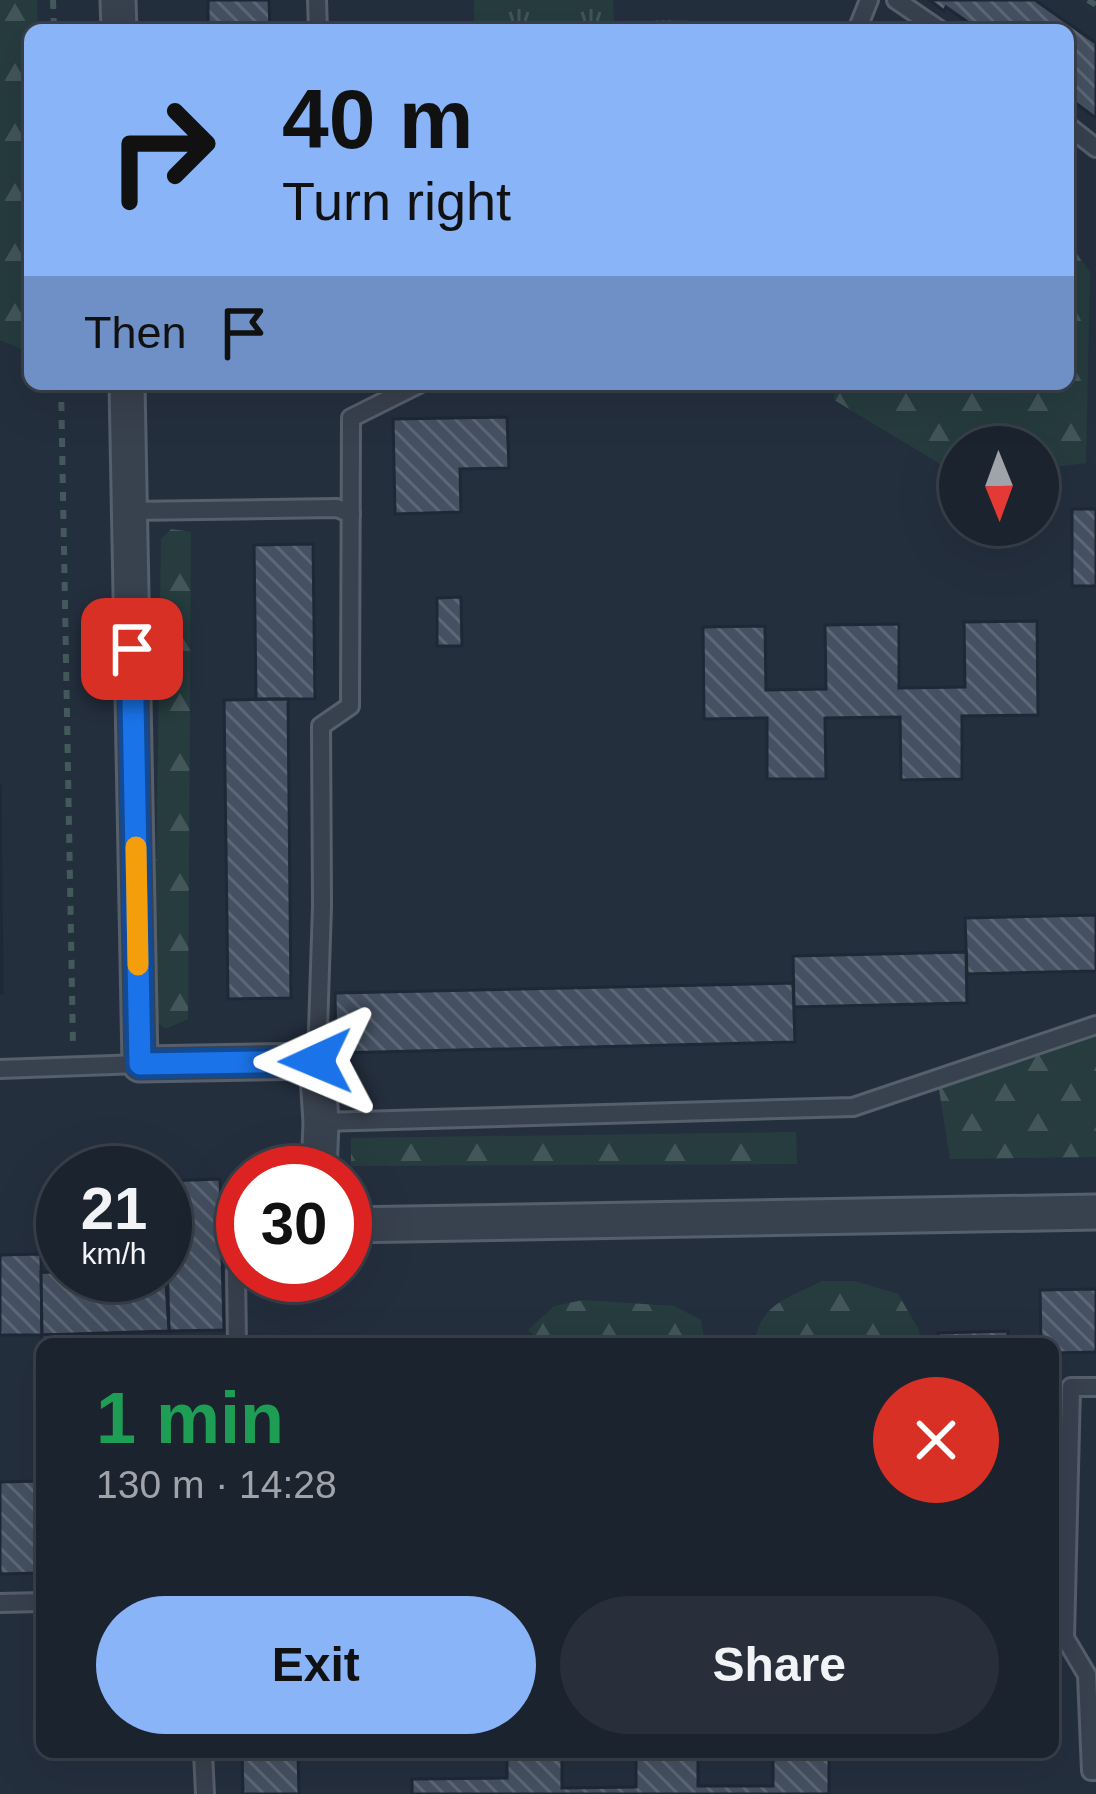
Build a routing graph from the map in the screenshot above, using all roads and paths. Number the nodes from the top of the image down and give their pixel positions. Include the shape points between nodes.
1 (896, 0) edge
2 (1088, 0) edge
3 (1096, 5) edge
4 (931, 24) edge
5 (61, 390) edge
6 (127, 390) edge
7 (406, 390) edge
8 (130, 511) junction
9 (351, 514) junction
10 (1096, 1025) edge
11 (316, 1061) junction
12 (140, 1064) junction
13 (74, 1068) junction
14 (0, 1069) edge
15 (321, 1122) junction
16 (321, 1146) edge
17 (1096, 1212) edge
18 (372, 1225) edge
19 (236, 1302) edge
20 (237, 1338) edge
21 (1096, 1387) edge
22 (36, 1602) edge
23 (0, 1603) edge
24 (202, 1758) edge
25 (1096, 1771) edge
26 (205, 1794) edge

1 - 4 lane
2 - 3 path
5 - 13 path
6 - 8 street
7 - 9 lane via 351,418
8 - 9 lane
8 - 12 street
9 - 11 lane via 350,706 321,726
10 - 15 lane via 854,1107
11 - 12 street
11 - 15 street
12 - 13 lane
13 - 14 lane
15 - 16 street
17 - 18 street
19 - 20 lane
21 - 25 lane via 1071,1387 1066,1637 1087,1675
22 - 23 lane
24 - 26 lane

